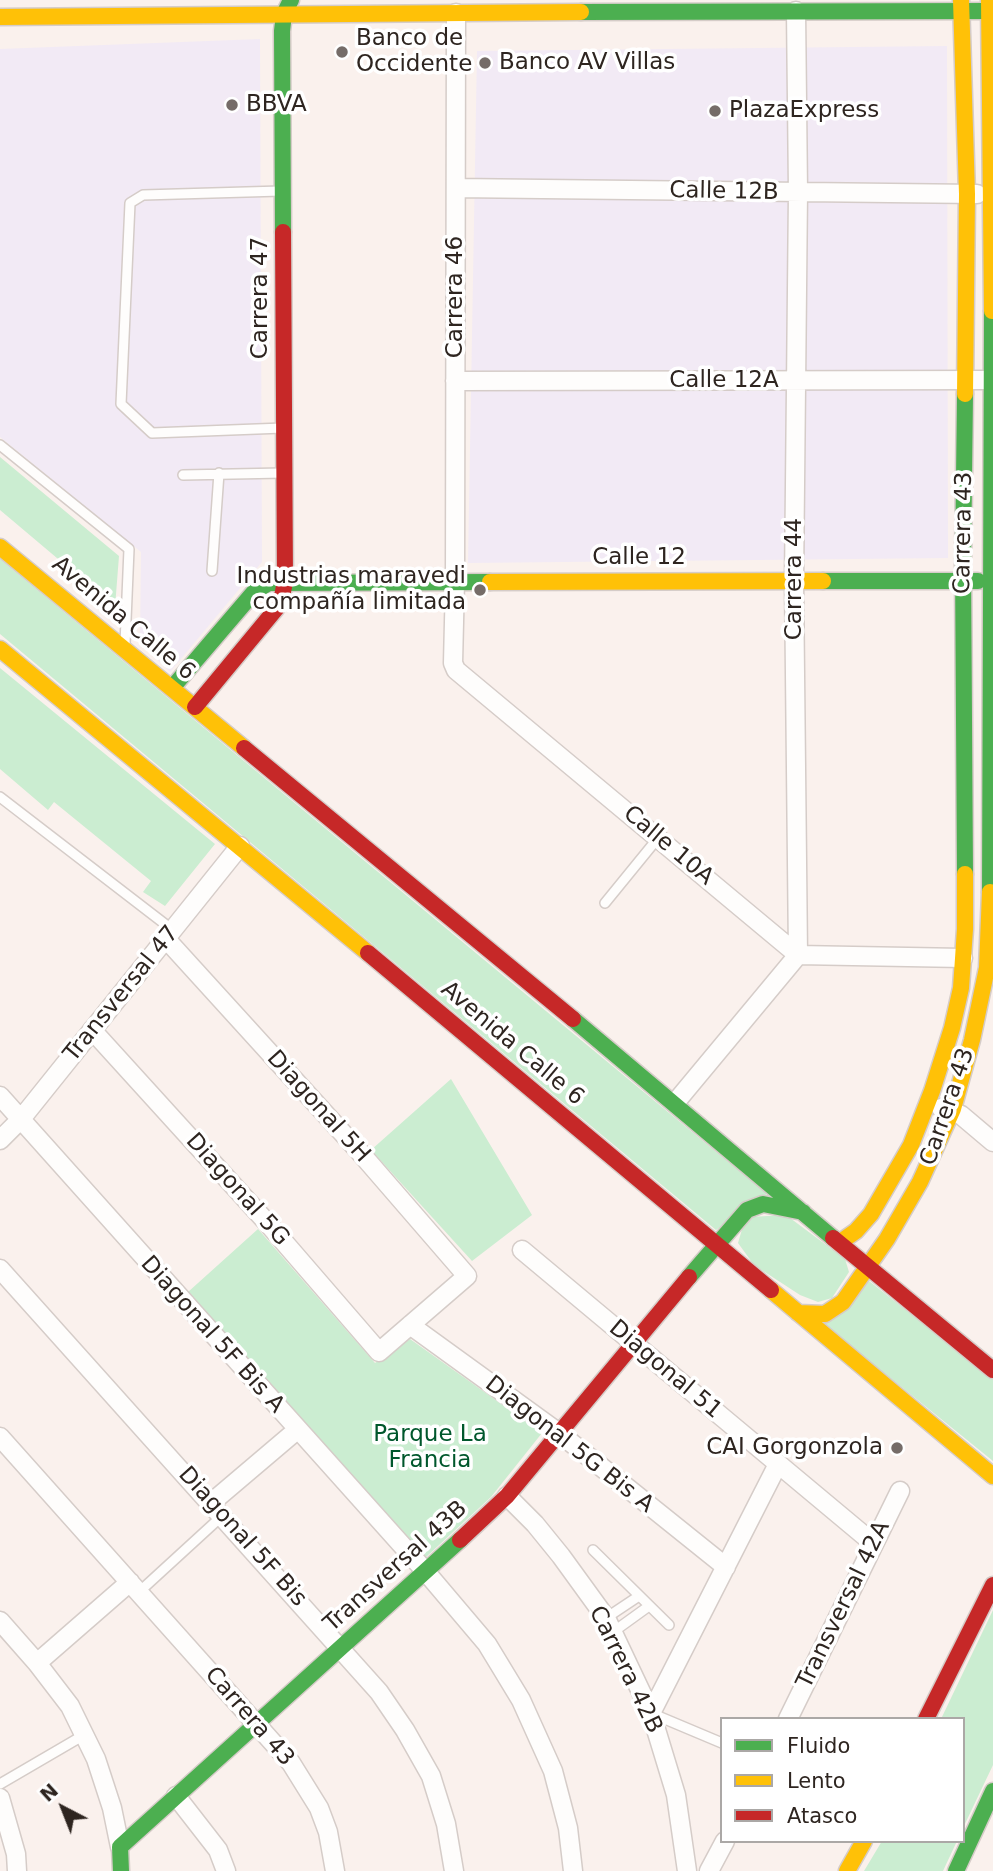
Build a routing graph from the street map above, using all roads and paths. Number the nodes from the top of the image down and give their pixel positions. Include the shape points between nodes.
1 (441, 0) edge
2 (962, 5) edge
3 (288, 7) edge
4 (991, 7) edge
5 (796, 11) junction
6 (456, 13) junction
7 (0, 17) edge
8 (456, 188) junction
9 (283, 191) junction
10 (798, 192) junction
11 (967, 194) junction
12 (992, 194) edge
13 (966, 380) junction
14 (993, 380) edge
15 (456, 381) junction
16 (796, 381) junction
17 (284, 428) junction
18 (0, 445) edge
19 (284, 472) junction
20 (219, 473) junction
21 (183, 475) dead end
22 (0, 547) edge
23 (212, 571) dead end
24 (455, 581) junction
25 (794, 581) junction
26 (963, 581) junction
27 (992, 581) edge
28 (285, 582) junction
29 (0, 649) edge
30 (125, 649) junction
31 (172, 688) junction
32 (195, 707) junction
33 (964, 766) junction
34 (992, 766) edge
35 (0, 797) edge
36 (658, 838) junction
37 (240, 846) junction
38 (605, 903) dead end
39 (170, 935) junction
40 (798, 955) junction
41 (964, 958) junction
42 (990, 958) edge
43 (92, 1031) junction
44 (0, 1096) edge
45 (675, 1103) junction
46 (927, 1104) junction
47 (951, 1111) junction
48 (21, 1119) junction
49 (0, 1140) edge
50 (993, 1142) edge
51 (803, 1212) junction
52 (839, 1243) junction
53 (715, 1244) junction
54 (522, 1251) dead end
55 (867, 1268) junction
56 (0, 1269) edge
57 (798, 1313) junction
58 (410, 1325) junction
59 (633, 1344) junction
60 (993, 1370) edge
61 (297, 1430) junction
62 (559, 1433) junction
63 (0, 1437) edge
64 (778, 1464) junction
65 (993, 1476) edge
66 (900, 1491) dead end
67 (507, 1496) junction
68 (216, 1510) junction
69 (873, 1543) junction
70 (593, 1550) dead end
71 (726, 1567) junction
72 (426, 1572) junction
73 (993, 1585) edge
74 (134, 1587) junction
75 (639, 1596) junction
76 (649, 1606) junction
77 (0, 1621) edge
78 (609, 1625) junction
79 (669, 1625) dead end
80 (342, 1647) junction
81 (37, 1663) junction
82 (652, 1713) junction
83 (789, 1717) edge
84 (927, 1717) edge
85 (257, 1723) junction
86 (84, 1735) junction
87 (720, 1743) edge
88 (0, 1784) edge
89 (993, 1791) edge
90 (176, 1796) junction
91 (0, 1798) edge
92 (724, 1843) edge
93 (863, 1843) edge
94 (120, 1847) junction
95 (17, 1871) edge
96 (121, 1871) edge
97 (226, 1871) edge
98 (335, 1871) edge
99 (454, 1871) edge
100 (573, 1871) edge
101 (687, 1871) edge
102 (709, 1871) edge
103 (846, 1871) edge
104 (956, 1871) edge

1 - 6 lane
2 - 4 street
2 - 5 street
2 - 11 street, Carrera 43
3 - 6 street
3 - 7 street
3 - 9 street, Carrera 47 via 282,31
4 - 12 street, Carrera 43
5 - 6 street
5 - 10 street, Carrera 44
6 - 8 street, Carrera 46
8 - 10 street, Calle 12B
8 - 15 street, Carrera 46
9 - 17 street, Carrera 47
9 - 17 lane via 143,195 131,203 121,404 152,433
10 - 11 street, Calle 12B
10 - 16 street, Carrera 44
11 - 12 street, Calle 12B
11 - 13 street, Carrera 43
12 - 14 street, Carrera 43
13 - 14 street, Calle 12A
13 - 16 street, Calle 12A
13 - 26 street, Carrera 43
14 - 27 street, Carrera 43
15 - 16 street, Calle 12A
15 - 24 street, Carrera 46
16 - 25 street, Carrera 44
17 - 19 street, Carrera 47
18 - 30 lane via 129,549
19 - 20 lane
19 - 28 street, Carrera 47
20 - 21 lane
20 - 23 lane
22 - 30 street, Avenida Calle 6
24 - 25 street, Calle 12
24 - 28 street, Calle 12
24 - 36 street, Calle 10A via 456,670
25 - 26 street, Calle 12
25 - 40 street, Carrera 44
26 - 27 street, Calle 12
26 - 33 street, Carrera 43
27 - 34 street, Carrera 43
28 - 31 street via 269,583 254,592
28 - 32 street, Carrera 47 via 276,609
29 - 37 street, Avenida Calle 6
30 - 31 street, Avenida Calle 6
31 - 32 street, Avenida Calle 6
32 - 45 street, Avenida Calle 6
33 - 34 street
33 - 41 street, Carrera 43
34 - 42 street, Carrera 43
35 - 39 lane
36 - 38 lane
36 - 40 street, Calle 10A
37 - 39 street, Transversal 47
37 - 53 street, Avenida Calle 6
39 - 43 street, Transversal 47
39 - 58 street, Diagonal 5H via 467,1276
40 - 41 street
40 - 45 street
41 - 42 street
41 - 46 street, Carrera 43 via 957,1010
42 - 47 street, Carrera 43
43 - 48 street, Transversal 47
43 - 58 street, Diagonal 5G via 379,1352
44 - 48 street, Diagonal 5F Bis A
45 - 51 street, Avenida Calle 6
46 - 47 street
46 - 52 street, Carrera 43 via 903,1161 871,1214
47 - 50 street
47 - 55 street, Carrera 43 via 920,1182
48 - 49 street, Transversal 47
48 - 61 street, Diagonal 5F Bis A
51 - 52 street, Avenida Calle 6
51 - 53 street, Transversal 43B via 754,1206
52 - 55 street, Avenida Calle 6
53 - 57 street, Avenida Calle 6
53 - 59 street, Transversal 43B
54 - 59 street, Diagonal 51
55 - 57 street, Carrera 43 via 844,1302 832,1311
55 - 60 street, Avenida Calle 6
56 - 68 street, Diagonal 5F Bis
57 - 65 street, Avenida Calle 6
58 - 62 street, Diagonal 5G Bis A
59 - 62 street, Transversal 43B
59 - 64 street, Diagonal 51
61 - 68 street
61 - 72 street, Diagonal 5F Bis A
62 - 67 street, Transversal 43B
62 - 71 street, Diagonal 5G Bis A
63 - 74 street, Carrera 43
64 - 69 street, Diagonal 51
64 - 71 street
66 - 69 street, Transversal 42A
67 - 72 street, Transversal 43B
67 - 78 street, Carrera 42B via 561,1556
68 - 74 lane
68 - 80 street, Diagonal 5F Bis
69 - 83 street, Transversal 42A
70 - 75 lane
71 - 82 street
72 - 80 street, Transversal 43B
72 - 100 street, Diagonal 5F Bis A via 486,1644 521,1700 553,1771 568,1828
73 - 84 street
74 - 81 street
74 - 85 street, Carrera 43
75 - 76 lane
75 - 78 lane
76 - 78 lane
76 - 79 lane
77 - 81 street
78 - 82 street, Carrera 42B
80 - 85 street, Transversal 43B
80 - 99 street, Diagonal 5F Bis via 405,1730 430,1776 446,1824
81 - 86 street via 70,1706
82 - 87 lane
82 - 101 street, Carrera 42B via 676,1795
85 - 90 street, Transversal 43B
85 - 98 street, Carrera 43 via 291,1763 319,1808
86 - 88 lane
86 - 94 street via 112,1808
89 - 104 street
90 - 94 street, Transversal 43B
90 - 97 street via 218,1850
91 - 95 street
92 - 102 street
93 - 103 street
94 - 96 street

